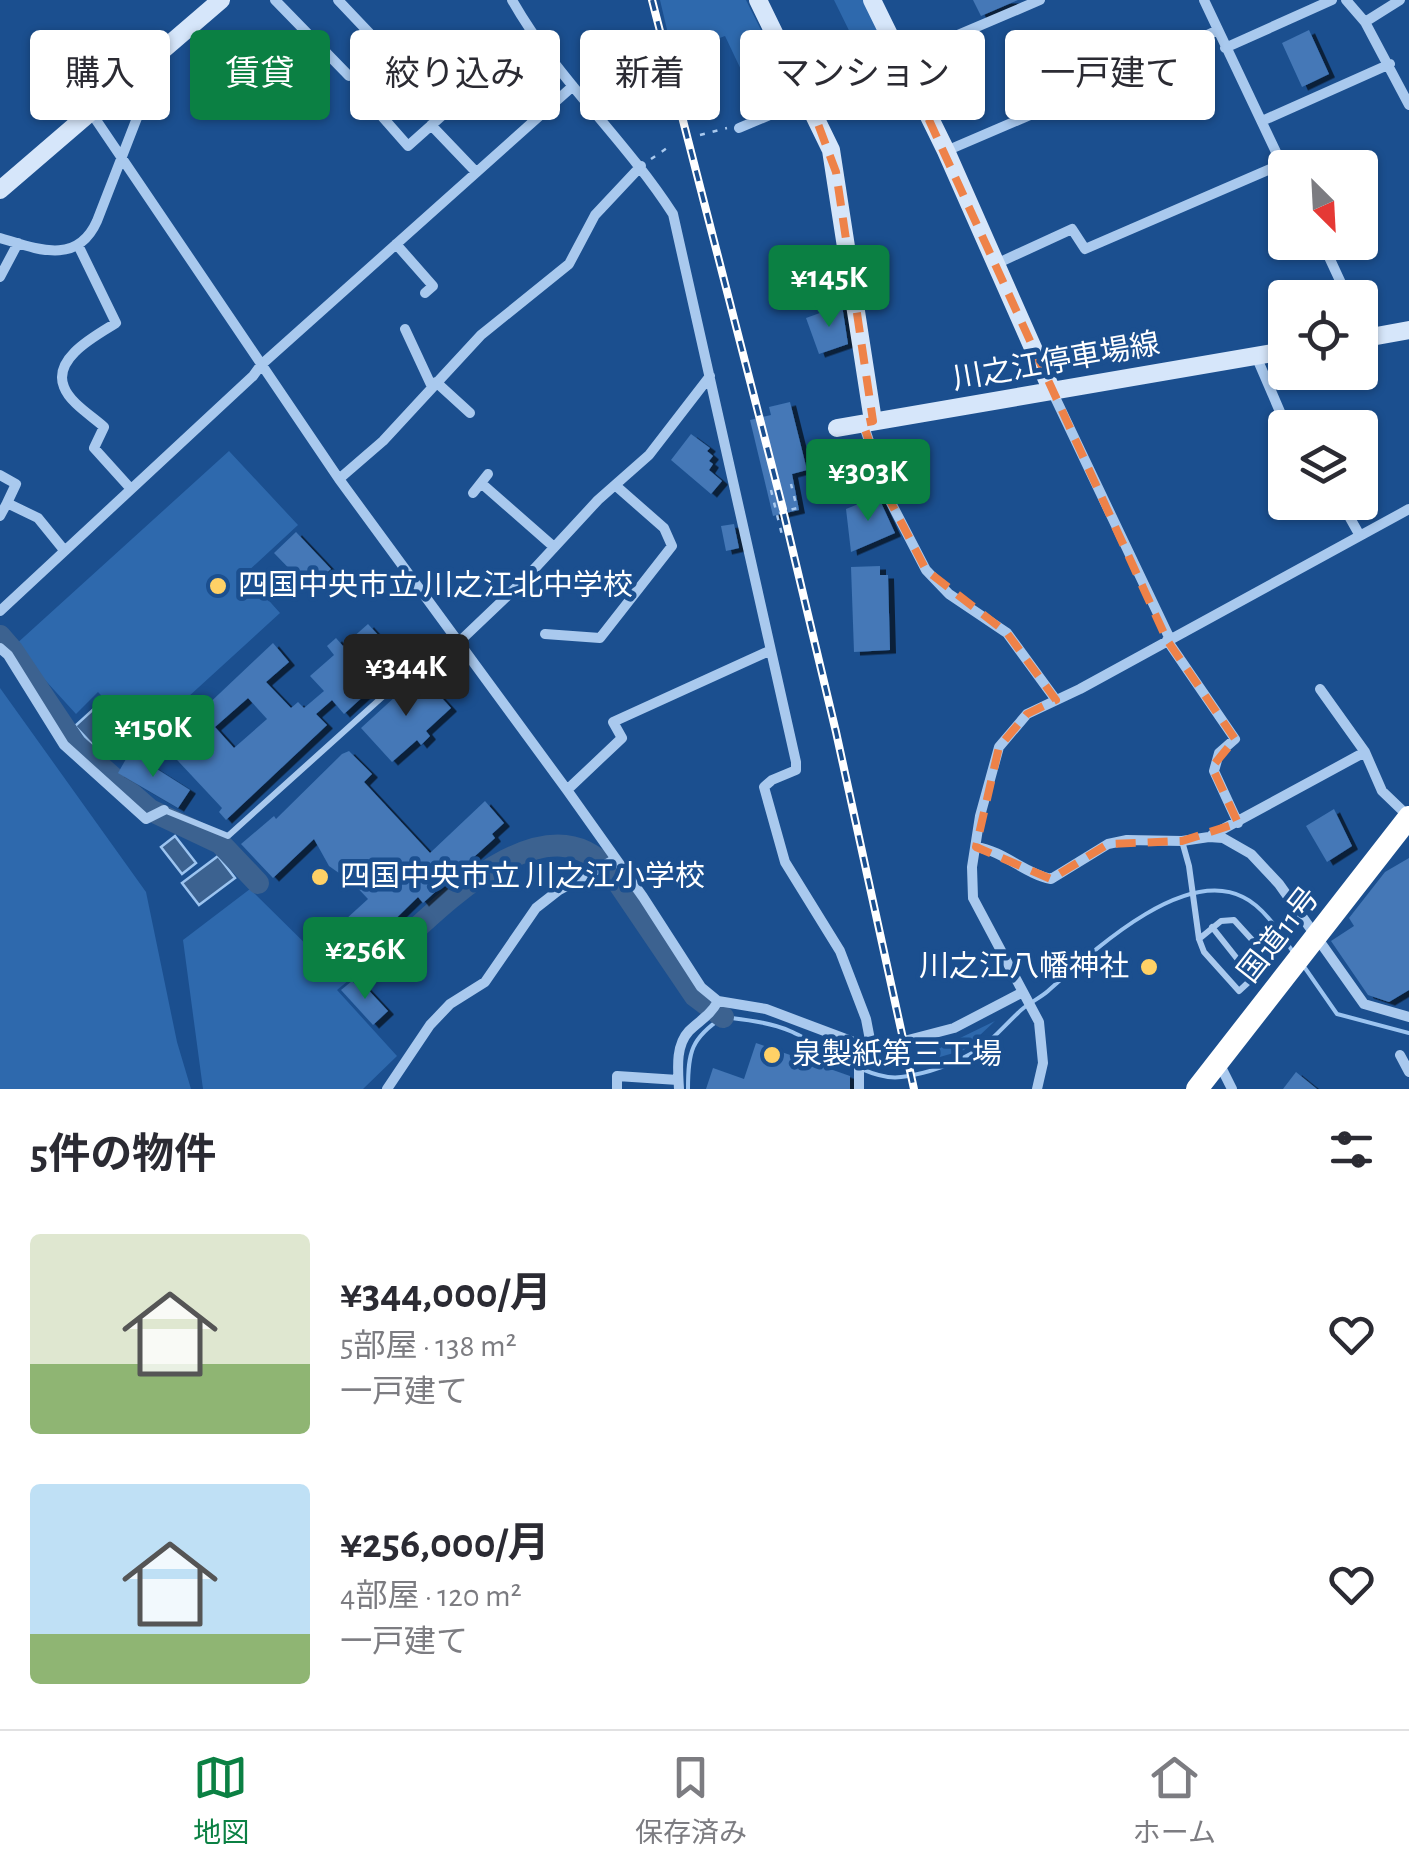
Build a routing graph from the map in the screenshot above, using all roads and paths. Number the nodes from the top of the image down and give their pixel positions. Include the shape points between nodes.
1 (221, 0) edge
2 (276, 0) edge
3 (338, 0) edge
4 (512, 0) edge
5 (758, 0) edge
6 (872, 0) edge
7 (1040, 0) edge
8 (1204, 0) edge
9 (1332, 0) edge
10 (1346, 0) edge
11 (1400, 0) edge
12 (1365, 22) junction
13 (366, 30) edge
14 (774, 30) edge
15 (887, 30) edge
16 (972, 30) edge
17 (1218, 30) junction
18 (170, 41) edge
19 (1225, 48) junction
20 (1390, 64) junction
21 (350, 76) dead end
22 (574, 86) junction
23 (1409, 105) edge
24 (80, 120) edge
25 (96, 120) edge
26 (136, 120) edge
27 (386, 120) edge
28 (437, 120) edge
29 (759, 120) edge
30 (818, 120) edge
31 (931, 120) edge
32 (1262, 121) junction
33 (431, 125) junction
34 (739, 128) joint
35 (700, 135) dead end
36 (670, 146) dead end
37 (946, 150) junction
38 (1276, 150) edge
39 (121, 160) junction
40 (641, 166) junction
41 (475, 171) junction
42 (1268, 174) edge
43 (0, 190) edge
44 (0, 238) edge
45 (18, 243) junction
46 (396, 244) junction
47 (78, 246) junction
48 (996, 264) junction
49 (0, 277) edge
50 (425, 293) dead end
51 (405, 329) dead end
52 (1409, 330) edge
53 (1378, 333) edge
54 (1268, 354) edge
55 (1256, 356) junction
56 (260, 365) junction
57 (710, 376) junction
58 (434, 384) junction
59 (1052, 391) junction
60 (1279, 410) edge
61 (470, 414) dead end
62 (868, 422) junction
63 (837, 428) dead end
64 (0, 475) edge
65 (339, 479) junction
66 (481, 484) dead end
67 (616, 484) junction
68 (791, 484) dead end
69 (131, 489) junction
70 (770, 490) dead end
71 (7, 504) junction
72 (1409, 509) edge
73 (776, 513) junction
74 (0, 516) edge
75 (1351, 520) edge
76 (1359, 534) junction
77 (782, 535) dead end
78 (554, 547) junction
79 (64, 550) junction
80 (0, 611) edge
81 (545, 634) dead end
82 (1168, 640) junction
83 (460, 641) junction
84 (0, 648) edge
85 (770, 652) junction
86 (1320, 690) dead end
87 (1056, 700) junction
88 (1365, 752) junction
89 (567, 790) junction
90 (164, 810) joint
91 (1409, 817) edge
92 (1238, 823) junction
93 (1210, 837) junction
94 (1182, 841) junction
95 (976, 846) junction
96 (616, 859) junction
97 (1212, 927) junction
98 (1316, 936) junction
99 (1199, 939) junction
100 (1254, 980) junction
101 (1023, 992) junction
102 (718, 1001) junction
103 (1409, 1017) edge
104 (863, 1048) junction
105 (1409, 1057) edge
106 (1218, 1062) junction
107 (1409, 1072) edge
108 (678, 1085) edge
109 (387, 1089) edge
110 (616, 1089) edge
111 (859, 1089) edge
112 (1038, 1089) edge
113 (1198, 1089) edge
114 (1232, 1089) edge

1 - 18 street
2 - 21 street
3 - 13 street
4 - 22 street
5 - 14 street
6 - 15 street
7 - 16 street
8 - 17 street
9 - 19 street
10 - 12 street
11 - 12 street
12 - 20 street
17 - 19 street
17 - 37 street
19 - 32 street
20 - 23 street
20 - 32 street
22 - 40 street
22 - 41 street
24 - 43 street
25 - 39 street
26 - 39 street
27 - 33 street via 408,146
28 - 33 street
29 - 34 street
30 - 62 street via 836,172
31 - 37 street
32 - 38 street
33 - 41 street
34 - 35 path
36 - 40 path
37 - 48 street
39 - 47 street via 92,232
39 - 56 street
40 - 57 street via 673,214
40 - 58 street via 595,215 569,264 481,335
41 - 46 street
42 - 48 street via 1085,249 1072,229
44 - 45 street
45 - 47 street via 64,251
45 - 49 street
46 - 50 street via 433,286
46 - 56 street
47 - 69 street via 116,323 66,362 63,386 104,427 94,448
48 - 59 street
51 - 58 street
52 - 53 street
54 - 55 street, 川之江停車場線
55 - 59 street, 川之江停車場線
55 - 60 street
56 - 65 street
56 - 69 street
57 - 67 street via 660,443
57 - 85 street
58 - 61 street
58 - 65 street
59 - 62 street, 川之江停車場線
59 - 82 street
62 - 63 street, 川之江停車場線
62 - 87 street via 887,495 926,570 1006,633
64 - 71 street via 16,484
65 - 83 street
66 - 78 street
67 - 78 street
67 - 81 street via 664,528 672,546 600,638
68 - 73 path via 797,508
69 - 79 street
70 - 73 path
71 - 74 street
71 - 79 street via 38,518
72 - 76 street
73 - 77 path
75 - 76 street
76 - 82 street
78 - 83 street
79 - 80 street
82 - 87 street
82 - 92 street via 1235,739 1214,771
83 - 89 street
83 - 90 lane via 428,672 420,663 228,836
84 - 90 street via 64,746 146,819
85 - 89 street via 613,722 622,738
85 - 104 street via 796,770 764,788 785,862 840,951 866,1019
86 - 88 street
87 - 95 street via 1027,714 999,747
88 - 91 street via 1382,791
88 - 92 street
89 - 96 street
91 - 98 highway, 国道11号
92 - 93 street
93 - 94 street
93 - 98 street via 1251,854
94 - 95 street via 1108,844 1051,879
94 - 99 lane
95 - 101 street via 973,898
96 - 102 street via 692,975
96 - 109 street via 536,908 485,982 430,1025
97 - 99 lane
97 - 100 lane
97 - 100 lane via 1234,920 1264,954 1266,966
98 - 103 street via 1364,1004
98 - 106 highway, 国道11号
99 - 100 lane via 1236,990
101 - 104 street via 954,1028
101 - 112 street via 1038,1022
102 - 104 street via 766,1008
102 - 108 street via 686,1033 678,1052
104 - 111 street
105 - 107 street via 1400,1055
106 - 113 highway, 国道11号
106 - 114 street
108 - 110 street via 617,1076

